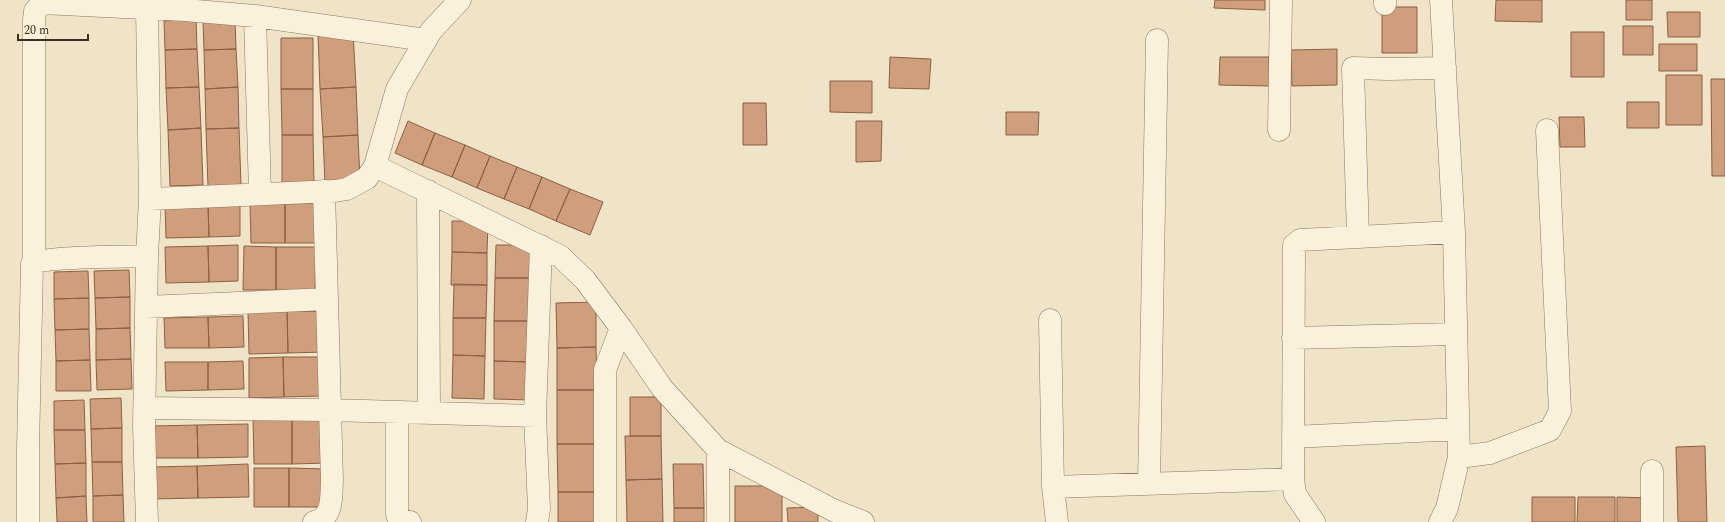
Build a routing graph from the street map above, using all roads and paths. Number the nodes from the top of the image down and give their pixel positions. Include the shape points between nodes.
1 (460, 0) edge
2 (1281, 0) edge
3 (1440, 0) edge
4 (147, 7) junction
5 (255, 16) junction
6 (426, 40) junction
7 (1157, 40) dead end
8 (1445, 68) junction
9 (1279, 130) dead end
10 (1547, 130) dead end
11 (375, 166) junction
12 (324, 191) junction
13 (428, 191) junction
14 (260, 194) junction
15 (150, 199) junction
16 (1454, 232) junction
17 (1358, 237) junction
18 (541, 246) junction
19 (147, 256) junction
20 (34, 262) junction
21 (327, 299) junction
22 (146, 307) junction
23 (1050, 320) dead end
24 (621, 328) junction
25 (1455, 334) junction
26 (1293, 338) junction
27 (145, 408) junction
28 (330, 410) junction
29 (397, 412) junction
30 (429, 412) junction
31 (535, 416) junction
32 (1458, 429) junction
33 (1293, 437) junction
34 (718, 450) junction
35 (1458, 458) junction
36 (1652, 471) dead end
37 (1293, 479) junction
38 (1149, 484) junction
39 (1053, 487) junction
40 (833, 516) edge
41 (28, 522) edge
42 (147, 522) edge
43 (314, 522) edge
44 (410, 522) edge
45 (537, 522) edge
46 (604, 522) edge
47 (718, 522) edge
48 (863, 522) edge
49 (1056, 522) edge
50 (1314, 522) edge
51 (1440, 522) edge
52 (1652, 522) edge

1 - 6 street via 431,31
2 - 9 street
3 - 8 street
4 - 5 street
4 - 15 street
4 - 20 street via 42,2 35,11
5 - 6 street
5 - 14 street
6 - 11 street via 397,89
7 - 38 street
8 - 16 street
8 - 17 street via 1353,68
10 - 35 street via 1560,411 1550,430 1490,453
11 - 12 street via 367,178 347,189
11 - 13 street
12 - 14 street
12 - 21 street
13 - 18 street
13 - 30 street
14 - 15 street
15 - 19 street
16 - 17 street
16 - 25 street
17 - 26 street via 1300,240 1294,245
18 - 24 street via 560,256 585,280
18 - 31 street
19 - 20 street
19 - 22 street
20 - 41 street via 31,267
21 - 22 street
21 - 28 street
22 - 27 street
23 - 39 street
24 - 34 street via 662,388
24 - 46 street via 605,370
25 - 26 street
25 - 32 street
26 - 33 street
27 - 28 street
27 - 42 street
28 - 29 street
28 - 43 street via 330,503 328,515
29 - 30 street
29 - 44 street via 397,514 399,520
30 - 31 street
31 - 45 street via 539,509
32 - 33 street
32 - 35 street
33 - 37 street
34 - 40 street
34 - 47 street
35 - 51 street via 1447,508
36 - 52 street
37 - 38 street
37 - 50 street via 1295,494
38 - 39 street
39 - 49 street
40 - 48 street

